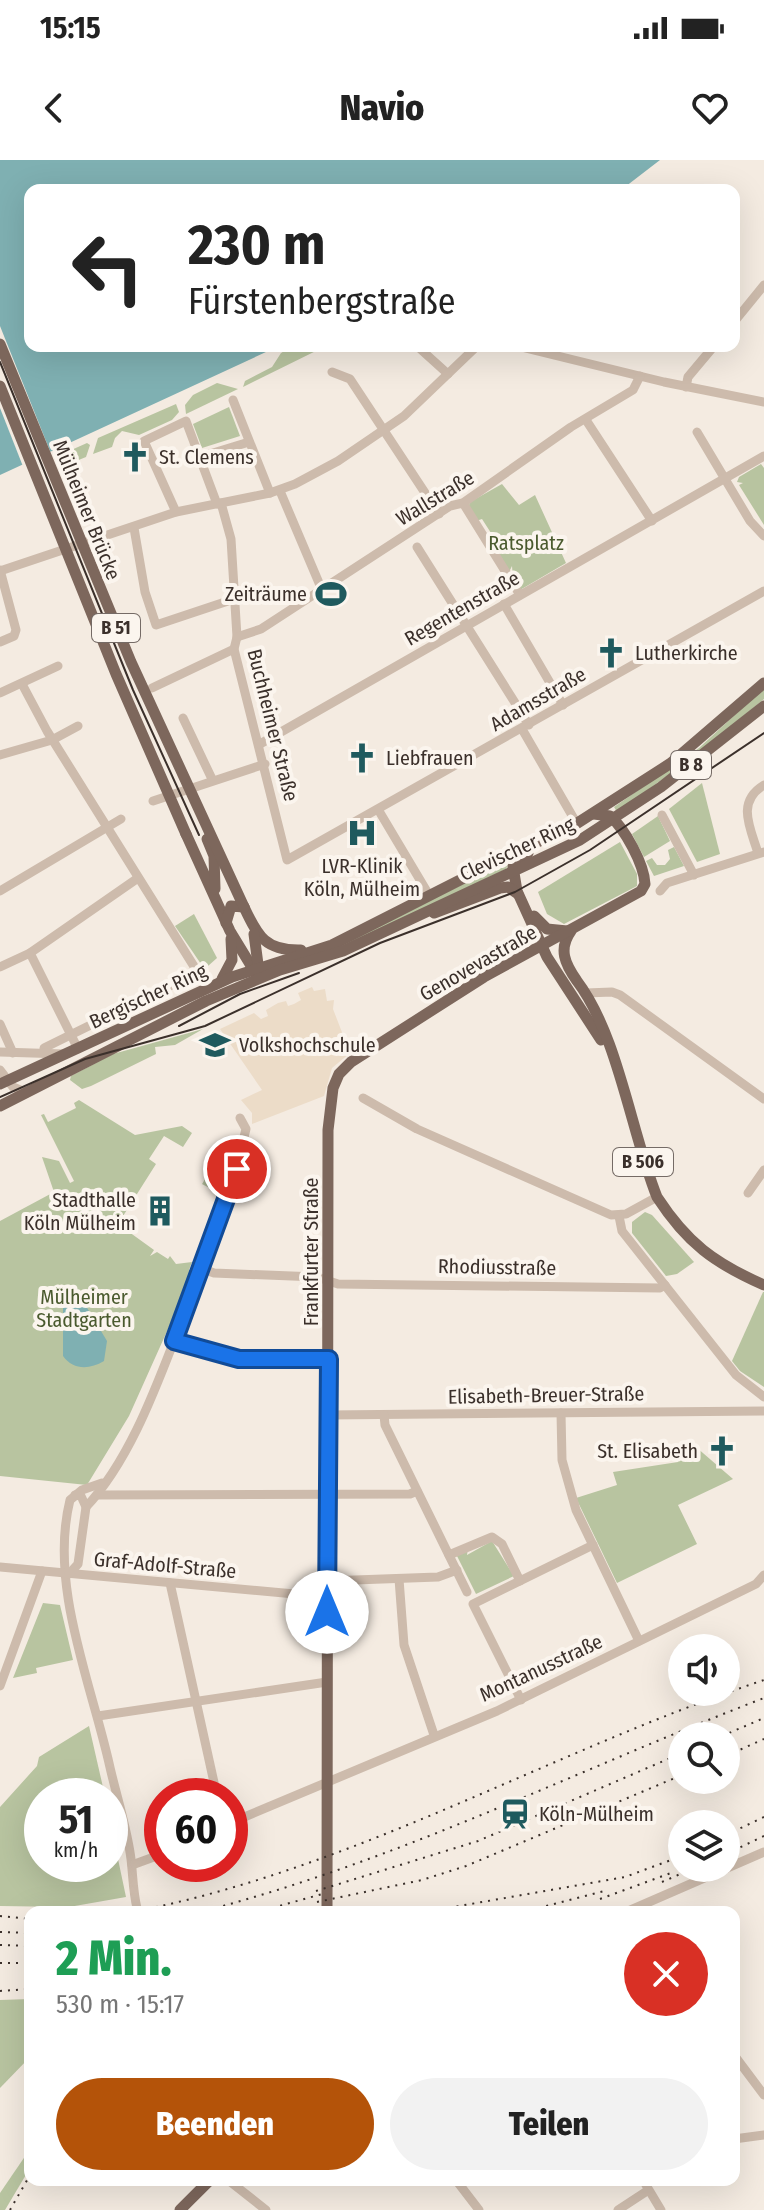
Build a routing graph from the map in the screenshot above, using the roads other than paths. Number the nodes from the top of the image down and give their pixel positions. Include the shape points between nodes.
1 (764, 285) edge
2 (740, 315) edge
3 (0, 344) edge
4 (0, 352) edge
5 (424, 352) edge
6 (471, 352) edge
7 (542, 352) edge
8 (709, 352) edge
9 (332, 372) dead end
10 (448, 374) junction
11 (640, 376) junction
12 (0, 386) edge
13 (686, 387) junction
14 (233, 400) dead end
15 (764, 402) edge
16 (586, 420) junction
17 (386, 429) junction
18 (697, 432) dead end
19 (249, 442) junction
20 (764, 456) edge
21 (200, 457) junction
22 (725, 479) junction
23 (275, 492) junction
24 (463, 503) junction
25 (219, 504) junction
26 (176, 512) junction
27 (439, 514) junction
28 (652, 521) junction
29 (134, 528) junction
30 (764, 536) edge
31 (412, 540) junction
32 (0, 570) edge
33 (322, 590) junction
34 (764, 591) edge
35 (520, 595) junction
36 (234, 599) junction
37 (504, 604) junction
38 (467, 626) junction
39 (237, 637) junction
40 (2, 641) edge
41 (234, 649) junction
42 (58, 666) dead end
43 (25, 682) junction
44 (764, 683) edge
45 (152, 688) dead end
46 (0, 693) edge
47 (563, 705) junction
48 (764, 706) edge
49 (183, 718) dead end
50 (78, 726) dead end
51 (526, 727) junction
52 (52, 740) junction
53 (260, 744) junction
54 (0, 755) edge
55 (265, 764) junction
56 (212, 779) junction
57 (764, 785) edge
58 (153, 801) dead end
59 (379, 811) junction
60 (594, 814) junction
61 (662, 815) dead end
62 (121, 819) dead end
63 (614, 819) junction
64 (577, 824) junction
65 (107, 827) junction
66 (542, 843) junction
67 (761, 852) edge
68 (287, 860) joint
69 (512, 872) junction
70 (694, 875) junction
71 (138, 878) junction
72 (0, 891) edge
73 (660, 891) dead end
74 (429, 895) junction
75 (215, 897) junction
76 (521, 899) junction
77 (244, 907) junction
78 (228, 927) junction
79 (392, 927) junction
80 (571, 930) junction
81 (542, 947) junction
82 (314, 949) junction
83 (30, 953) junction
84 (0, 967) edge
85 (257, 971) junction
86 (571, 973) junction
87 (216, 984) junction
88 (586, 993) junction
89 (0, 1024) edge
90 (71, 1035) junction
91 (73, 1051) junction
92 (0, 1052) edge
93 (13, 1053) junction
94 (44, 1053) junction
95 (612, 1057) junction
96 (0, 1070) edge
97 (339, 1074) joint
98 (4, 1083) edge
99 (27, 1093) junction
100 (363, 1098) dead end
101 (764, 1099) edge
102 (0, 1106) edge
103 (240, 1118) dead end
104 (764, 1170) edge
105 (748, 1193) dead end
106 (657, 1197) junction
107 (619, 1216) junction
108 (203, 1269) junction
109 (329, 1280) junction
110 (665, 1285) junction
111 (764, 1285) edge
112 (174, 1341) junction
113 (329, 1359) junction
114 (764, 1397) edge
115 (764, 1411) edge
116 (561, 1413) junction
117 (328, 1415) junction
118 (384, 1415) junction
119 (102, 1483) junction
120 (417, 1491) junction
121 (75, 1495) junction
122 (97, 1495) junction
123 (110, 1495) junction
124 (328, 1496) junction
125 (86, 1507) junction
126 (593, 1545) junction
127 (449, 1555) junction
128 (0, 1567) edge
129 (457, 1570) junction
130 (42, 1571) junction
131 (69, 1574) junction
132 (764, 1575) edge
133 (399, 1579) junction
134 (327, 1581) junction
135 (520, 1581) junction
136 (170, 1583) junction
137 (467, 1592) dead end
138 (327, 1597) junction
139 (639, 1641) junction
140 (327, 1682) junction
141 (0, 1686) edge
142 (196, 1700) junction
143 (521, 1700) junction
144 (98, 1716) junction
145 (434, 1735) junction
146 (213, 1778) edge
147 (326, 1781) junction
148 (248, 1815) edge
149 (764, 1852) edge
150 (144, 1861) edge
151 (132, 1865) junction
152 (137, 1906) edge
153 (327, 1906) edge
154 (652, 1906) edge
155 (740, 2063) edge
156 (764, 2095) edge
157 (764, 2135) edge
158 (740, 2138) edge
159 (204, 2186) edge
160 (236, 2186) edge
161 (461, 2186) edge
162 (645, 2186) edge
163 (647, 2191) junction
164 (181, 2209) edge
165 (266, 2210) edge
166 (479, 2210) edge
167 (618, 2210) edge
168 (661, 2210) edge

1 - 2 street
3 - 77 main road, Mülheimer Brücke / B 51, bridge via 131,662
4 - 75 main road, Mülheimer Brücke / B 51, bridge via 135,681 214,856
5 - 10 street
6 - 10 street
7 - 11 street
8 - 13 street
9 - 17 street via 350,379
10 - 17 street
11 - 13 street
11 - 16 street, Wallstraße via 633,390
12 - 75 main road, Mülheimer Brücke / B 51, bridge via 116,674
13 - 15 street
14 - 19 street
16 - 24 street, Wallstraße
16 - 28 street
17 - 23 street via 324,469
17 - 27 street
18 - 22 street
19 - 21 street
19 - 23 street
20 - 22 street, Regentenstraße
21 - 25 street, Buchheimer Straße
21 - 26 street, Buchheimer Straße via 186,421 144,441
22 - 28 street, Regentenstraße
22 - 30 street
23 - 25 street
23 - 33 street
24 - 27 street, Wallstraße
24 - 35 street
25 - 26 street
25 - 36 street, Buchheimer Straße via 231,539
26 - 29 street
27 - 31 street, Wallstraße
28 - 35 street, Regentenstraße
29 - 32 street
29 - 36 street via 156,625
31 - 33 street, Wallstraße
31 - 38 street
32 - 40 street via 16,630
33 - 39 street, Wallstraße via 253,634
34 - 47 street, Adamsstraße
35 - 37 street, Regentenstraße
36 - 39 street, Buchheimer Straße
37 - 38 street, Regentenstraße
37 - 47 street
38 - 51 street
38 - 53 street, Regentenstraße
39 - 41 street, Buchheimer Straße
41 - 45 street
41 - 53 street, Buchheimer Straße
42 - 43 street
43 - 46 street
43 - 52 street
44 - 60 main road, Clevischer Ring / B 8 via 671,763
47 - 51 street, Adamsstraße
48 - 63 main road, Clevischer Ring / B 8
49 - 56 street
50 - 52 street
51 - 59 street, Adamsstraße
51 - 64 street
52 - 54 street
52 - 65 street
53 - 55 street, Buchheimer Straße
55 - 56 street
55 - 68 street, Buchheimer Straße
56 - 58 street
57 - 67 street via 754,791 746,817
59 - 68 street, Adamsstraße
59 - 74 street
60 - 63 main road
60 - 64 main road, Clevischer Ring
61 - 70 street
62 - 65 street
63 - 69 main road, Clevischer Ring
63 - 80 main road, Genovevastraße via 645,884
64 - 66 main road, Clevischer Ring
65 - 71 street
65 - 72 street
66 - 69 main road via 516,860
66 - 74 main road, Clevischer Ring
67 - 70 street
69 - 76 main road
69 - 79 main road, Clevischer Ring
70 - 73 street via 667,883
71 - 83 street
71 - 90 street, Bergischer Ring via 195,968 188,977
74 - 82 main road, Clevischer Ring
75 - 78 main road, Mülheimer Brücke / B 51
76 - 79 main road via 508,887 500,888
76 - 80 main road via 547,929
76 - 81 main road
77 - 78 main road via 231,906
77 - 82 main road, B 51 via 265,944
77 - 85 main road, B 51 via 257,940
78 - 85 main road, B 51
78 - 87 main road via 232,960
79 - 85 main road, Clevischer Ring via 332,956
80 - 81 main road, Genovevastraße
80 - 86 main road via 563,950
81 - 86 main road
81 - 95 main road, B 506
81 - 97 main road, Genovevastraße via 412,1021
82 - 85 main road, Bergischer Ring
83 - 84 street
83 - 90 street
85 - 87 main road, Bergischer Ring
85 - 99 main road, Bergischer Ring
86 - 88 main road, B 506
87 - 91 main road, Bergischer Ring
88 - 95 main road, B 506
88 - 101 street via 620,995
89 - 93 street
90 - 91 street
90 - 94 street, Bergischer Ring via 44,1048
91 - 94 street
91 - 98 main road, Bergischer Ring
92 - 93 street
93 - 94 street
95 - 106 main road, B 506
96 - 98 street
97 - 109 main road, Frankfurter Straße via 329,1114
98 - 99 street
99 - 102 main road, Bergischer Ring
100 - 107 street via 417,1129
103 - 108 street via 246,1129 237,1169
104 - 105 street
106 - 107 street
106 - 111 main road, B 506 via 702,1252
107 - 110 street via 622,1231
108 - 109 street, Rhodiusstraße
108 - 112 street
109 - 110 street, Rhodiusstraße
109 - 113 main road, Frankfurter Straße
110 - 114 street via 736,1375
112 - 113 street via 239,1359
112 - 119 street via 139,1420
113 - 117 main road, Frankfurter Straße
115 - 116 street, Elisabeth-Breuer-Straße
116 - 118 street, Elisabeth-Breuer-Straße
116 - 126 street via 562,1460
117 - 118 street, Elisabeth-Breuer-Straße
117 - 124 main road, Frankfurter Straße
118 - 120 street
119 - 121 street
119 - 122 street
119 - 123 street
120 - 124 street
120 - 127 street
121 - 125 street
121 - 131 street via 68,1510 63,1563
122 - 123 street
122 - 125 street
123 - 124 street
124 - 134 main road, Frankfurter Straße
125 - 131 street via 78,1564
126 - 135 street
126 - 139 street
127 - 129 street
127 - 135 street via 492,1537 502,1544
128 - 130 street, Graf-Adolf-Straße
129 - 133 street via 438,1577
129 - 137 street
130 - 131 street, Graf-Adolf-Straße
130 - 141 street
131 - 136 street, Graf-Adolf-Straße
131 - 144 street via 70,1604
132 - 139 street, Montanusstraße via 756,1584
133 - 134 street
133 - 145 street via 404,1645
134 - 138 main road, Frankfurter Straße
135 - 143 street via 473,1604
136 - 138 street, Graf-Adolf-Straße
136 - 142 street
138 - 140 main road, Frankfurter Straße
139 - 143 street, Montanusstraße
140 - 142 street
140 - 147 main road, Frankfurter Straße
142 - 144 street
142 - 146 street
143 - 145 street, Montanusstraße
144 - 151 street
145 - 147 street, Montanusstraße
147 - 148 street, Montanusstraße
147 - 153 main road, Frankfurter Straße
149 - 154 street
150 - 151 street
151 - 152 street
155 - 156 street
157 - 158 street
159 - 164 main road
160 - 165 street
161 - 166 street
162 - 163 street
163 - 167 street
163 - 168 street

